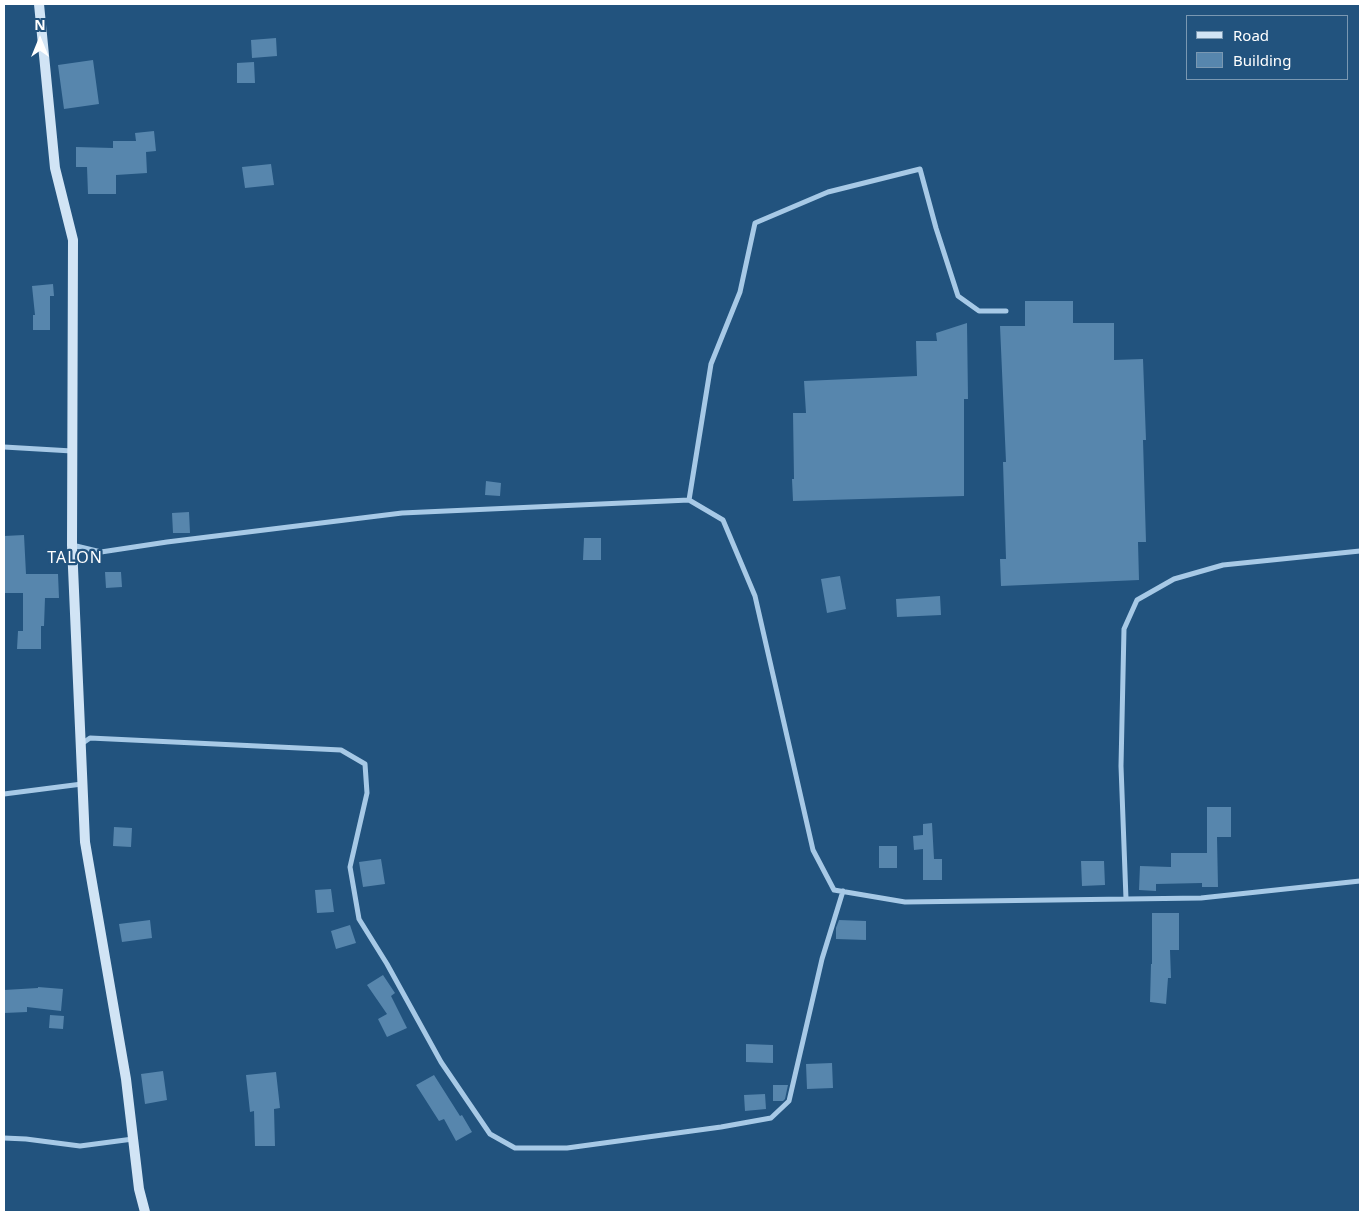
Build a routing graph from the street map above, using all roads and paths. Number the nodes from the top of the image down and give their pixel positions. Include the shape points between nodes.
1 (39, 4) edge
2 (1006, 311) dead end
3 (4, 448) edge
4 (72, 451) junction
5 (689, 500) junction
6 (72, 545) junction
7 (1360, 551) edge
8 (80, 746) junction
9 (82, 784) junction
10 (4, 794) edge
11 (1360, 881) edge
12 (843, 891) junction
13 (1126, 899) junction
14 (4, 1138) edge
15 (133, 1139) junction
16 (145, 1212) edge

1 - 4 street via 55,168 73,240
2 - 5 street via 979,311 958,296 920,169 828,192 755,223 740,292 711,364
3 - 4 street
4 - 6 street
5 - 6 street via 402,513 101,552
5 - 12 street via 723,520 755,596 813,850 834,890
6 - 8 street
7 - 13 street via 1223,565 1174,579 1137,600 1124,629 1121,766
8 - 9 street
8 - 12 street via 90,738 341,750 365,764 367,793 350,867 359,919 442,1062 490,1134 515,1148 567,1148 771,1118 789,1101 822,959
9 - 10 street
9 - 15 street via 85,842 126,1079
11 - 13 street via 1201,898
12 - 13 street via 905,902
14 - 15 street via 80,1146
15 - 16 street

